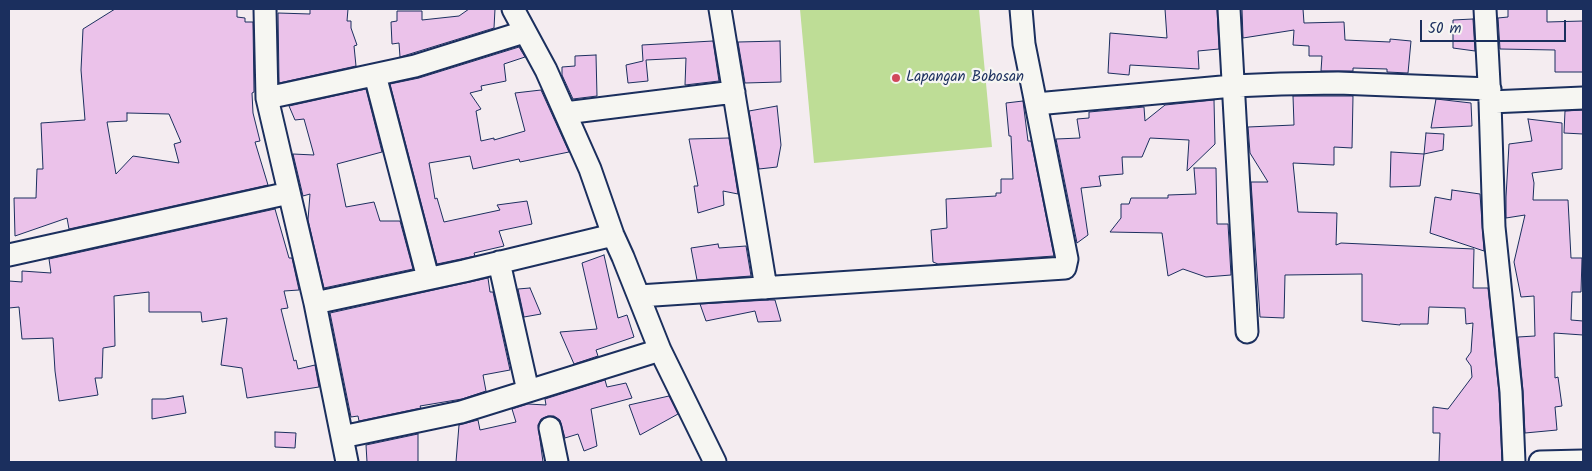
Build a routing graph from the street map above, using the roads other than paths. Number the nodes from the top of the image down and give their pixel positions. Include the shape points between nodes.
1 (265, 9) edge
2 (513, 9) edge
3 (720, 9) edge
4 (1021, 9) edge
5 (1229, 9) edge
6 (1486, 9) edge
7 (524, 32) junction
8 (375, 75) junction
9 (1233, 86) junction
10 (734, 92) junction
11 (1490, 96) junction
12 (267, 98) junction
13 (1583, 98) edge
14 (1036, 104) junction
15 (565, 114) junction
16 (289, 193) junction
17 (613, 235) junction
18 (9, 255) edge
19 (499, 262) junction
20 (428, 278) junction
21 (766, 288) junction
22 (639, 296) junction
23 (315, 303) junction
24 (1247, 332) dead end
25 (660, 350) junction
26 (528, 391) junction
27 (550, 428) dead end
28 (342, 438) junction
29 (1583, 461) edge
30 (347, 462) edge
31 (557, 462) edge
32 (715, 462) edge
33 (1514, 462) edge
34 (1540, 462) edge

1 - 12 street
2 - 7 street
3 - 10 street
4 - 14 street
5 - 9 street
6 - 11 street
7 - 8 street
7 - 15 street via 546,70
8 - 12 street
8 - 20 street
9 - 11 street via 1321,83
9 - 14 street
9 - 24 street
10 - 15 street
10 - 21 street
11 - 13 street
11 - 33 street via 1494,227 1511,392
12 - 16 street
14 - 21 street via 1067,259 1065,268
15 - 17 street via 590,169
16 - 18 street
16 - 23 street
17 - 19 street
17 - 22 street
19 - 20 street
19 - 26 street
20 - 23 street
21 - 22 street
22 - 25 street
23 - 28 street
25 - 26 street
25 - 32 street
26 - 28 street via 461,412
27 - 31 street
28 - 30 street
29 - 34 street

